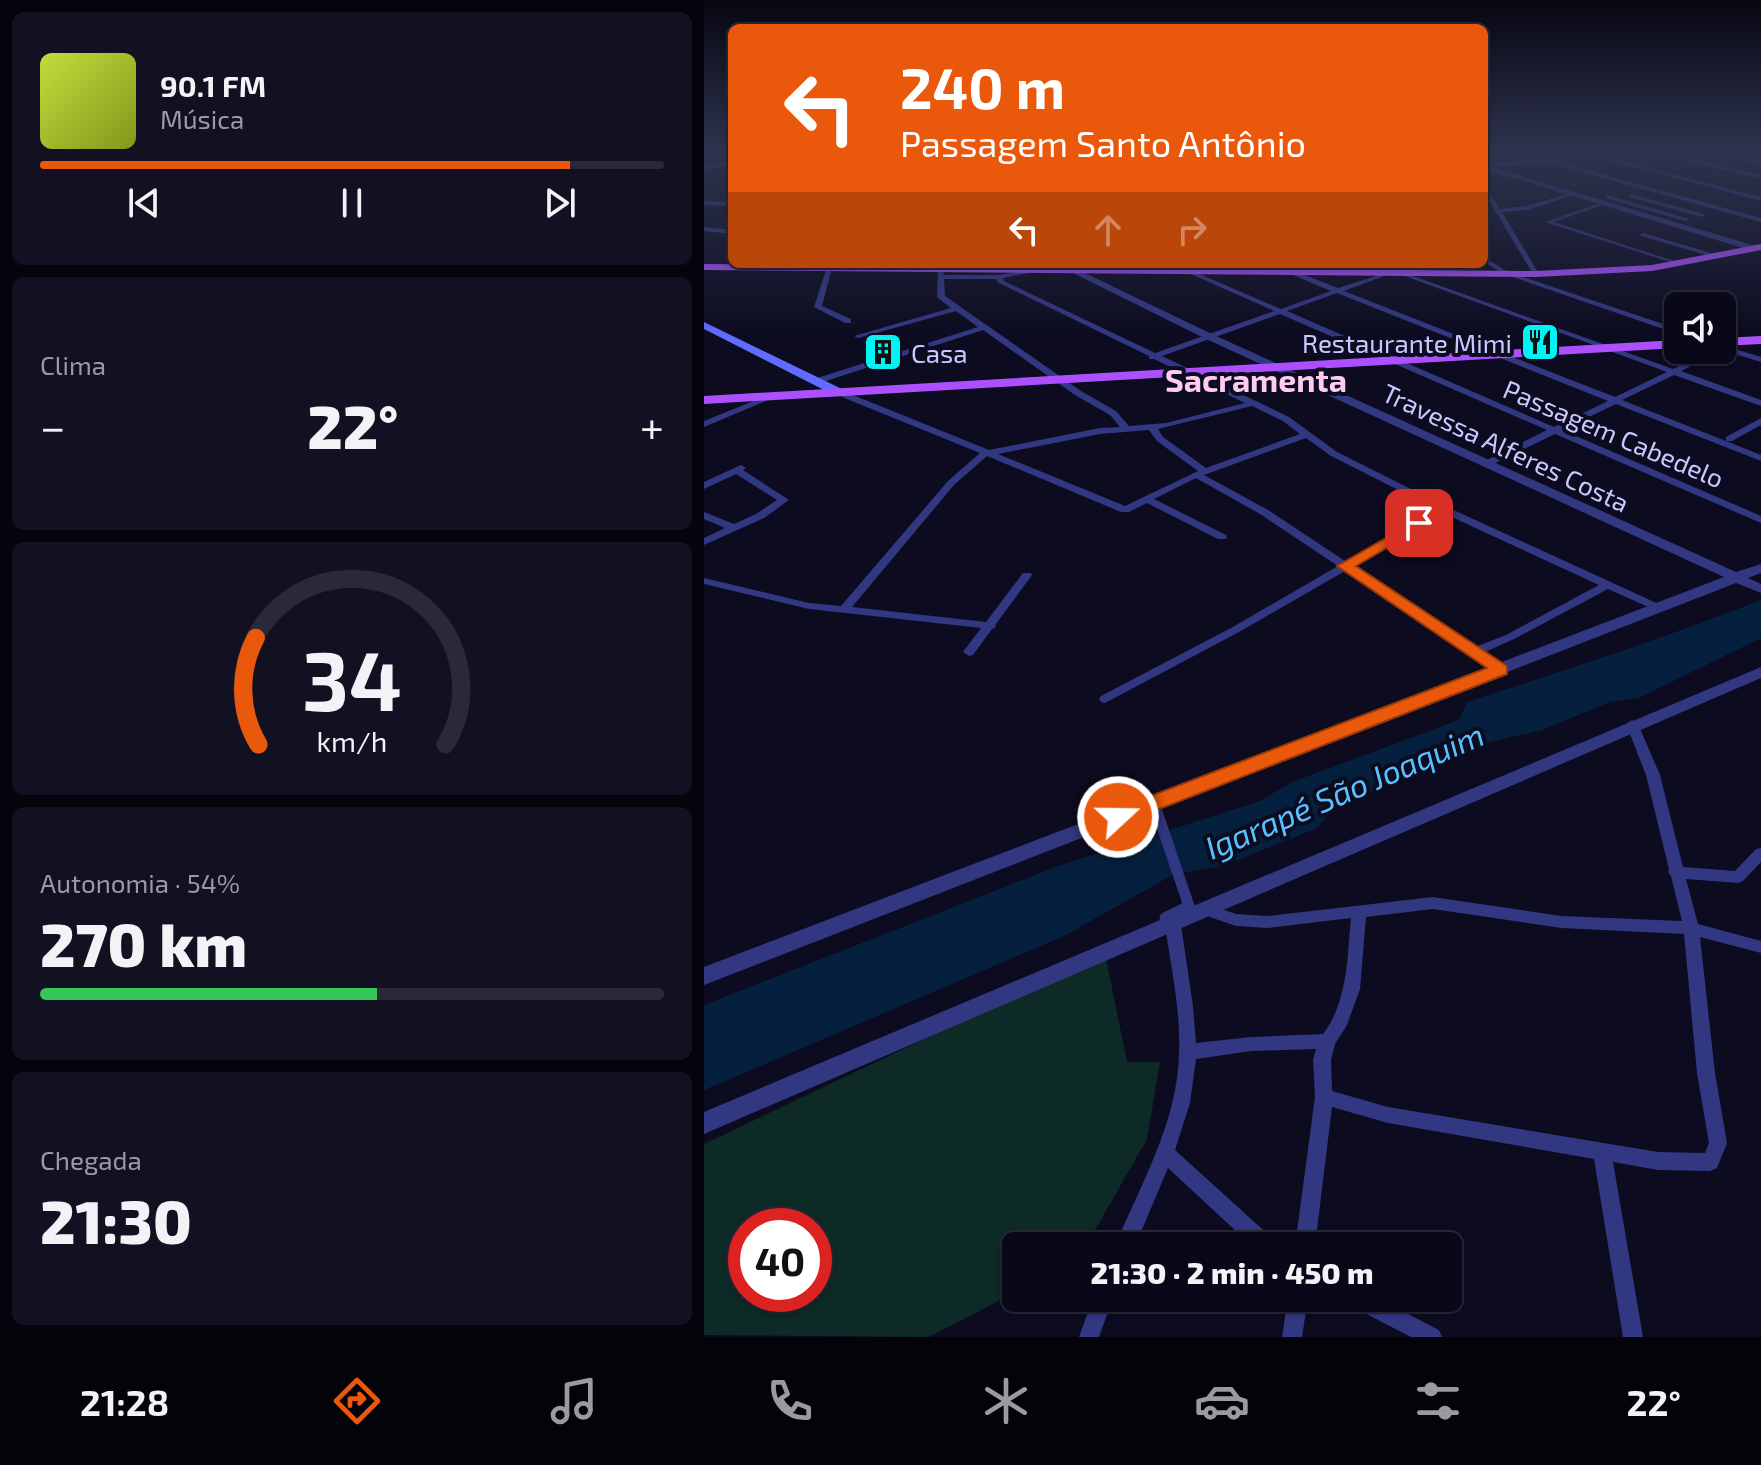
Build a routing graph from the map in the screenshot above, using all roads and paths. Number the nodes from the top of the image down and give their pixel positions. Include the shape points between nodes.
1 (1499, 212) edge
2 (1573, 212) edge
3 (1636, 212) edge
4 (1654, 212) edge
5 (1692, 212) edge
6 (1733, 212) edge
7 (1687, 220) junction
8 (1761, 220) edge
9 (1671, 225) junction
10 (704, 229) edge
11 (728, 232) edge
12 (1643, 235) dead end
13 (1759, 248) edge
14 (1719, 257) junction
15 (1488, 262) edge
16 (1681, 265) junction
17 (704, 267) edge
18 (728, 267) edge
19 (829, 268) joint
20 (968, 268) edge
21 (1019, 268) edge
22 (1048, 268) edge
23 (1069, 268) edge
24 (1126, 268) edge
25 (1290, 268) edge
26 (1359, 268) edge
27 (1412, 268) edge
28 (1039, 269) junction
29 (1186, 270) junction
30 (1393, 272) junction
31 (940, 273) junction
32 (1506, 273) junction
33 (1536, 274) junction
34 (999, 277) junction
35 (1340, 290) junction
36 (958, 308) junction
37 (1277, 312) junction
38 (848, 321) dead end
39 (704, 325) edge
40 (985, 327) junction
41 (1664, 327) edge
42 (858, 336) dead end
43 (1210, 337) junction
44 (1761, 340) edge
45 (1736, 344) edge
46 (1664, 345) edge
47 (1606, 348) junction
48 (1736, 352) edge
49 (1497, 354) junction
50 (1152, 357) junction
51 (1761, 360) edge
52 (1390, 361) junction
53 (1688, 364) edge
54 (1275, 367) junction
55 (1674, 371) junction
56 (1187, 372) junction
57 (817, 381) junction
58 (1061, 381) junction
59 (840, 393) junction
60 (771, 397) junction
61 (704, 400) edge
62 (1614, 400) junction
63 (1761, 403) edge
64 (1250, 404) junction
65 (1761, 421) edge
66 (704, 424) edge
67 (1152, 427) junction
68 (1128, 430) junction
69 (1553, 430) junction
70 (1305, 435) junction
71 (1729, 439) dead end
72 (984, 454) junction
73 (1761, 458) edge
74 (1486, 464) junction
75 (1201, 474) junction
76 (704, 486) edge
77 (1148, 500) junction
78 (1443, 509) junction
79 (704, 515) edge
80 (1761, 520) edge
81 (733, 528) junction
82 (1222, 537) dead end
83 (704, 542) edge
84 (1345, 566) junction
85 (1761, 568) edge
86 (1027, 575) dead end
87 (1739, 579) junction
88 (704, 581) edge
89 (1609, 584) junction
90 (1761, 589) edge
91 (1659, 608) junction
92 (843, 611) junction
93 (991, 626) junction
94 (969, 652) dead end
95 (1474, 652) junction
96 (1501, 670) junction
97 (1761, 672) edge
98 (1105, 699) dead end
99 (1632, 724) junction
100 (1154, 803) junction
101 (1761, 853) edge
102 (1675, 872) junction
103 (1206, 910) junction
104 (1359, 912) junction
105 (1173, 925) junction
106 (1691, 928) junction
107 (1147, 936) junction
108 (1761, 947) edge
109 (704, 976) edge
110 (1327, 1041) junction
111 (1188, 1052) junction
112 (1324, 1097) junction
113 (704, 1123) edge
114 (1164, 1152) junction
115 (1602, 1152) junction
116 (1131, 1232) edge
117 (1251, 1232) edge
118 (1307, 1232) edge
119 (1098, 1312) edge
120 (1296, 1312) edge
121 (1383, 1312) edge
122 (1089, 1337) edge
123 (1292, 1337) edge
124 (1432, 1337) edge
125 (1633, 1337) edge

1 - 33 street
2 - 16 street via 1548,222
3 - 9 street
4 - 7 street
5 - 7 street via 1702,215
6 - 8 street
7 - 9 street
9 - 13 street
10 - 11 street
12 - 14 street
13 - 14 main road
14 - 16 main road
15 - 32 street
16 - 33 main road
17 - 18 main road
19 - 31 main road
19 - 38 street via 818,307
20 - 31 main road
21 - 28 main road
22 - 28 main road
23 - 43 street, Travessa Alferes Costa
24 - 29 main road
25 - 29 main road
25 - 35 street
26 - 30 main road
27 - 30 main road
27 - 32 main road
28 - 34 street
29 - 37 street, Passagem Cabedelo
30 - 35 street
30 - 47 street
31 - 34 street
31 - 36 street via 939,294
32 - 33 main road
32 - 41 street
34 - 50 street
35 - 37 street
35 - 49 street
36 - 40 street
36 - 42 street
37 - 43 street
37 - 52 street, Passagem Cabedelo
39 - 57 main road
40 - 57 street
40 - 58 street
43 - 50 street
43 - 54 street, Travessa Alferes Costa
44 - 45 main road
46 - 47 main road
47 - 49 main road
47 - 55 street
48 - 51 street
49 - 52 main road
49 - 62 street
50 - 56 street
52 - 54 main road
52 - 69 street, Passagem Cabedelo
53 - 55 street
54 - 56 main road
54 - 74 street, Travessa Alferes Costa
55 - 62 street
55 - 63 street
56 - 58 main road
56 - 64 street
57 - 59 main road
58 - 59 main road
58 - 68 street via 1113,413
59 - 60 main road
59 - 72 street via 958,438
60 - 61 main road
60 - 66 street
62 - 69 street
62 - 73 street
64 - 67 street
64 - 70 street via 1286,419
65 - 71 street
67 - 68 street
67 - 75 street
68 - 72 street
69 - 74 street
69 - 80 street, Passagem Cabedelo
70 - 75 street
70 - 78 street
72 - 77 street via 1125,510
72 - 92 street via 951,483
74 - 87 street, Travessa Alferes Costa
75 - 77 street
75 - 84 street
76 - 81 street via 740,468 782,496 784,500 772,509
77 - 82 street
78 - 84 street
78 - 89 street
79 - 81 street
81 - 83 street
84 - 95 street
84 - 98 street
85 - 87 street
86 - 93 street
87 - 90 street, Travessa Alferes Costa
87 - 91 street
88 - 92 street
89 - 91 street
89 - 95 street
91 - 96 street
92 - 93 street
93 - 94 street
95 - 96 street
96 - 100 street
97 - 99 street
99 - 102 street via 1653,775
99 - 103 street
100 - 107 street via 1189,906 1146,928
100 - 109 street
101 - 102 street via 1738,877
102 - 106 street
103 - 104 street via 1249,922
103 - 105 street
104 - 106 street via 1433,903 1561,922
104 - 110 street via 1352,989
105 - 107 street
105 - 111 street
106 - 108 street
106 - 115 street via 1718,1143 1710,1162 1700,1164
107 - 113 street
110 - 111 street
110 - 112 street via 1321,1078
111 - 114 street via 1182,1099
112 - 115 street via 1388,1115
112 - 118 street
114 - 116 street
114 - 117 street
115 - 125 street
119 - 122 street
120 - 123 street
121 - 124 street

